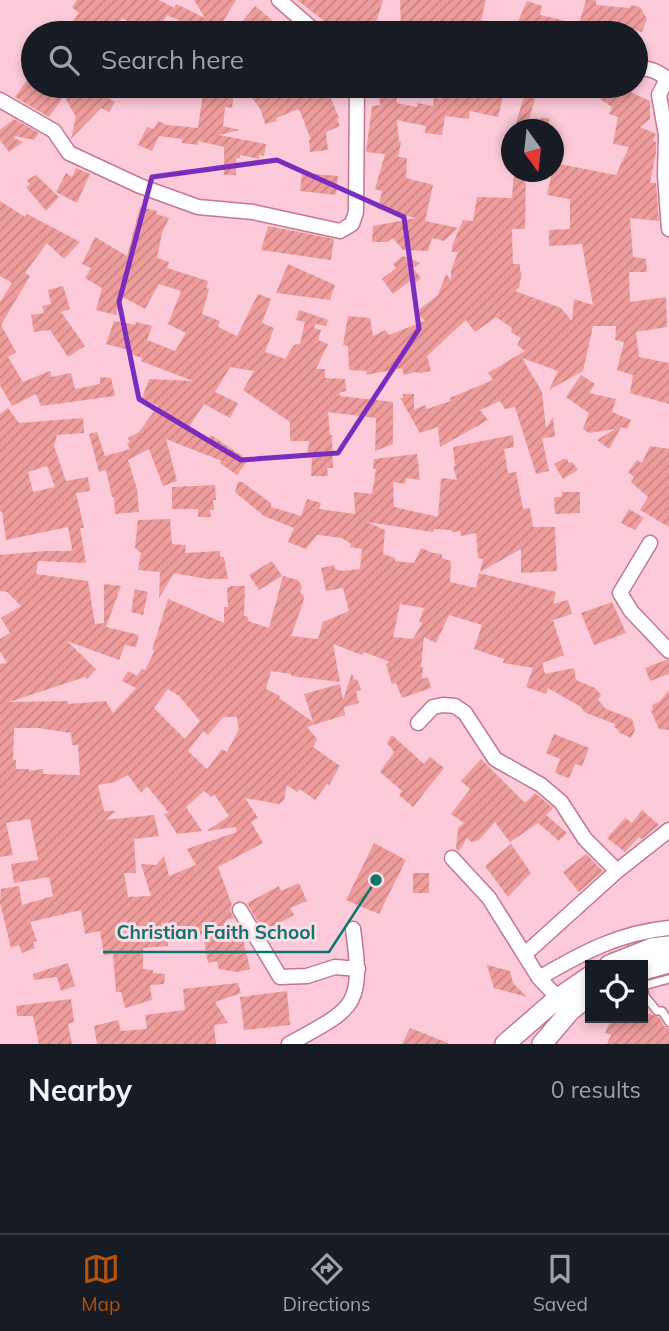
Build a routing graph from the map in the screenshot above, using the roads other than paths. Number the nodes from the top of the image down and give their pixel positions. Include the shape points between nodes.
1 (279, 0) edge
2 (303, 21) edge
3 (648, 68) edge
4 (668, 80) edge
5 (357, 98) edge
6 (0, 100) edge
7 (669, 229) edge
8 (650, 543) dead end
9 (669, 651) edge
10 (418, 723) dead end
11 (665, 833) edge
12 (452, 858) dead end
13 (617, 871) junction
14 (240, 910) dead end
15 (669, 928) edge
16 (353, 929) dead end
17 (669, 946) edge
18 (525, 954) junction
19 (618, 960) edge
20 (669, 963) edge
21 (648, 969) edge
22 (358, 970) junction
23 (539, 978) junction
24 (585, 979) edge
25 (669, 979) edge
26 (558, 998) junction
27 (585, 999) edge
28 (669, 1022) edge
29 (289, 1044) edge
30 (505, 1044) edge
31 (542, 1044) edge

1 - 2 street
3 - 4 street
4 - 7 street via 659,95 666,135
5 - 6 street via 356,212 352,225 340,231 253,212 198,207 140,187 69,153 54,131
8 - 9 street via 620,593
10 - 13 street via 433,707 455,706 465,713 495,759 561,802 585,839
11 - 13 street
12 - 18 street via 489,898
13 - 18 street
14 - 22 street via 280,977 335,968
15 - 23 street via 603,943
16 - 22 street
17 - 19 main road
18 - 23 street
20 - 21 main road
22 - 29 street via 353,999 342,1013
23 - 26 street
24 - 26 main road
25 - 28 lane via 643,986
26 - 30 main road
27 - 31 main road

